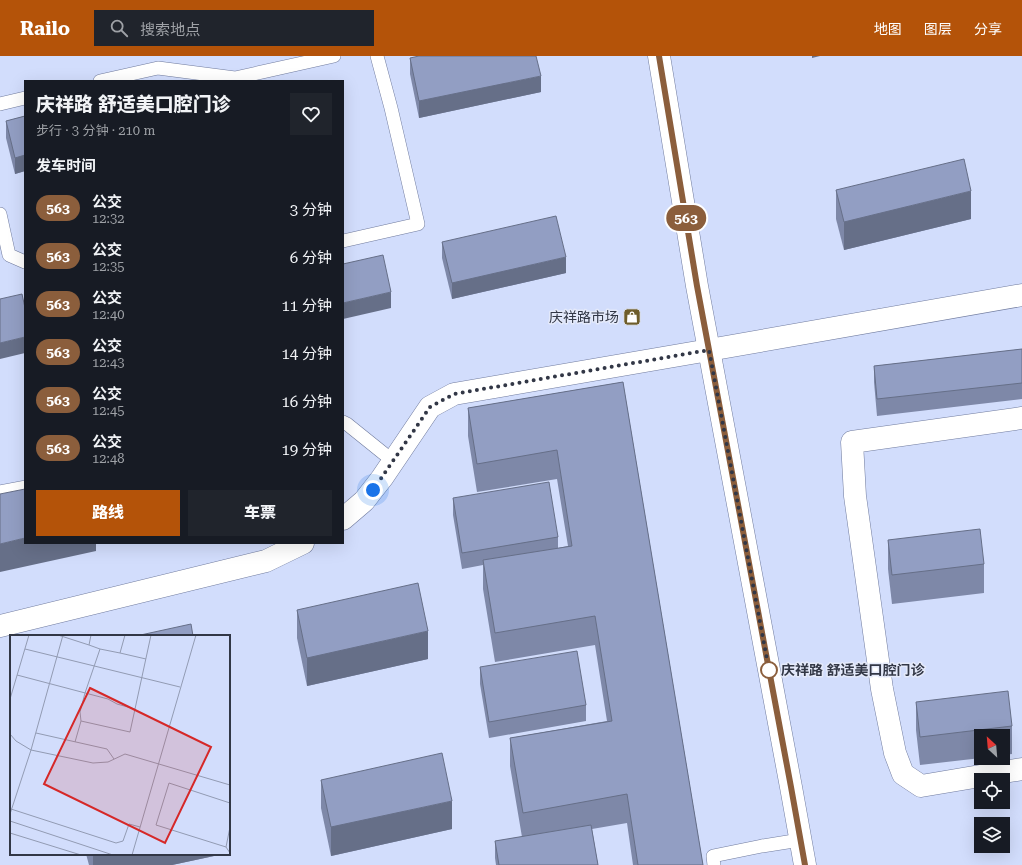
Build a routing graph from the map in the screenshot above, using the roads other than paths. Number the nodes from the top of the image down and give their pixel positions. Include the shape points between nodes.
1 (334, 56) edge
2 (377, 56) edge
3 (659, 56) edge
4 (104, 80) edge
5 (24, 98) edge
6 (0, 104) edge
7 (0, 214) edge
8 (344, 241) edge
9 (24, 262) edge
10 (1022, 295) edge
11 (709, 350) junction
12 (1022, 418) edge
13 (344, 423) edge
14 (394, 461) junction
15 (24, 487) edge
16 (0, 492) edge
17 (344, 518) edge
18 (301, 544) edge
19 (0, 626) edge
20 (1022, 769) edge
21 (800, 840) junction
22 (714, 865) edge
23 (805, 865) edge

1 - 4 lane via 235,78 158,68
2 - 8 lane via 418,224
3 - 11 street
5 - 6 lane
7 - 9 lane via 9,255
10 - 11 street
11 - 14 street via 454,394 430,407
11 - 21 street
12 - 20 street via 852,442 855,496 882,688 895,753 903,774 921,786
13 - 14 lane
14 - 17 street via 364,501
15 - 16 lane
18 - 19 street via 266,561
21 - 22 lane via 713,856
21 - 23 street

